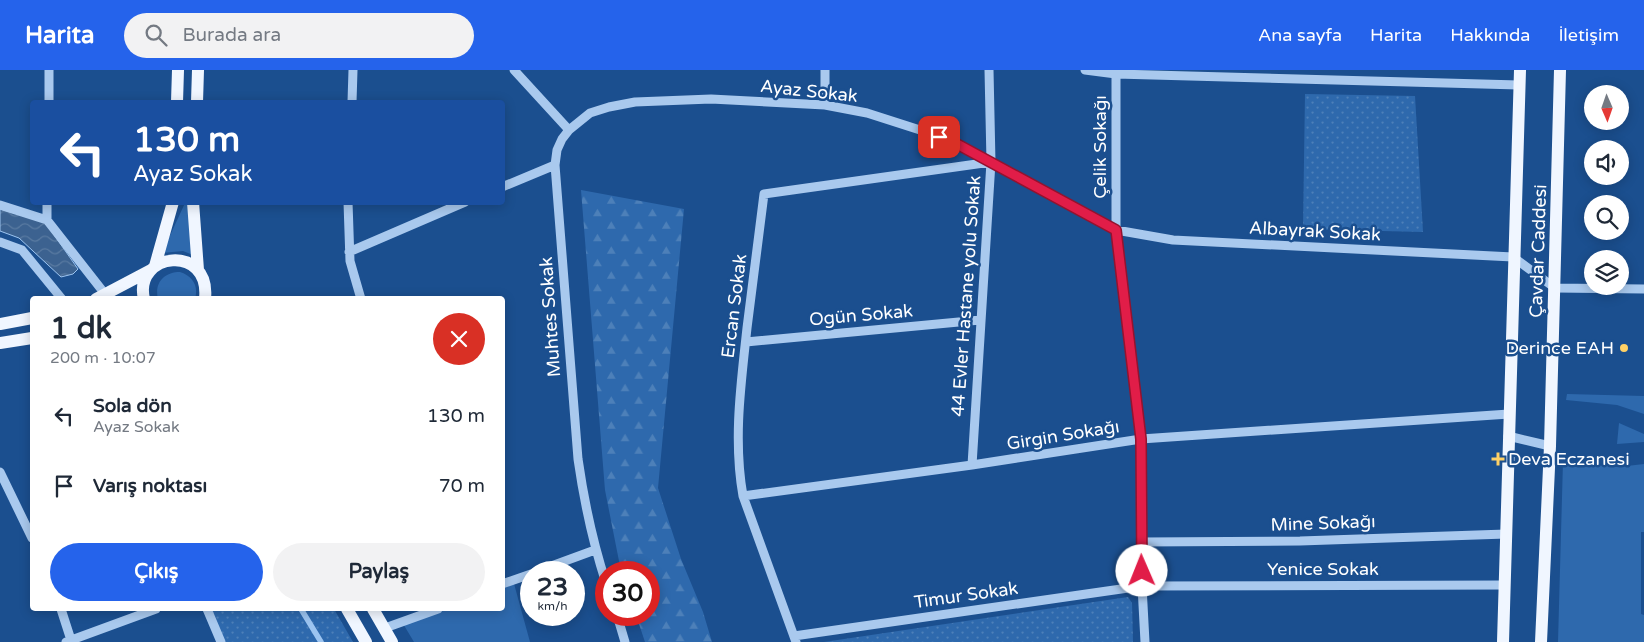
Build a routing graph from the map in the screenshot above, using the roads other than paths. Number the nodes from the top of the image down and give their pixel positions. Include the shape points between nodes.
1 (49, 70) edge
2 (178, 70) edge
3 (198, 70) edge
4 (353, 70) edge
5 (514, 70) edge
6 (825, 70) edge
7 (989, 70) edge
8 (1085, 70) edge
9 (1520, 70) edge
10 (1560, 70) edge
11 (1116, 72) edge
12 (1519, 84) junction
13 (49, 100) edge
14 (177, 100) edge
15 (196, 100) edge
16 (352, 100) edge
17 (825, 105) junction
18 (569, 130) junction
19 (991, 162) junction
20 (555, 165) junction
21 (505, 186) edge
22 (0, 205) edge
23 (47, 205) edge
24 (172, 205) edge
25 (196, 205) edge
26 (348, 205) edge
27 (458, 205) edge
28 (47, 220) junction
29 (1116, 230) junction
30 (0, 242) edge
31 (349, 252) junction
32 (1513, 257) junction
33 (153, 268) junction
34 (198, 270) junction
35 (1555, 288) junction
36 (1644, 289) edge
37 (207, 295) edge
38 (60, 296) edge
39 (101, 296) edge
40 (144, 296) edge
41 (360, 296) edge
42 (30, 318) edge
43 (980, 320) junction
44 (0, 324) edge
45 (30, 338) edge
46 (746, 342) junction
47 (0, 343) edge
48 (1509, 414) junction
49 (1508, 436) junction
50 (1141, 439) junction
51 (1550, 446) junction
52 (972, 465) junction
53 (0, 472) edge
54 (743, 496) junction
55 (30, 534) edge
56 (1506, 534) junction
57 (1142, 542) junction
58 (596, 550) junction
59 (566, 561) edge
60 (599, 561) edge
61 (520, 578) edge
62 (505, 583) edge
63 (1504, 585) junction
64 (1142, 586) junction
65 (61, 611) edge
66 (150, 611) edge
67 (207, 611) edge
68 (348, 611) edge
69 (374, 611) edge
70 (432, 611) edge
71 (620, 626) edge
72 (385, 628) junction
73 (795, 639) edge
74 (68, 641) edge
75 (221, 642) edge
76 (366, 642) edge
77 (392, 642) edge
78 (625, 642) edge
79 (1145, 642) edge
80 (1503, 642) edge
81 (1542, 642) edge

1 - 13 street
2 - 14 main road
3 - 15 main road
4 - 16 street
5 - 18 street
6 - 17 street
7 - 19 street, 44 Evler Hastane yolu Sokak
8 - 11 street
9 - 12 main road, Çavdar Caddesi
10 - 35 main road, Çavdar Caddesi
11 - 12 street
11 - 29 street, Çelik Sokağı
12 - 32 main road, Çavdar Caddesi
17 - 18 street, Ayaz Sokak via 711,100 635,102 590,113
17 - 19 street, Ayaz Sokak via 867,113 920,130
18 - 20 street, Muhtes Sokak via 557,150
19 - 29 street, Ayaz Sokak
19 - 43 street, 44 Evler Hastane yolu Sokak
19 - 46 street, Ercan Sokak via 764,194
20 - 21 street
20 - 58 street, Muhtes Sokak via 578,459
22 - 28 street
23 - 28 street
24 - 33 main road
25 - 34 main road
26 - 31 street
27 - 31 street
28 - 39 street
29 - 32 street, Albayrak Sokak via 1173,240
29 - 50 street, Çelik Sokağı
30 - 38 street via 22,250
31 - 41 street
32 - 35 street
32 - 48 main road, Çavdar Caddesi
33 - 34 main road via 163,261 182,260
33 - 39 main road
33 - 40 main road via 143,286
34 - 37 main road
35 - 36 street
35 - 51 main road, Çavdar Caddesi
42 - 44 main road
43 - 46 street, Ogün Sokak
43 - 52 street, 44 Evler Hastane yolu Sokak
45 - 47 main road
46 - 54 street, Ercan Sokak via 738,416
48 - 49 main road, Çavdar Caddesi
48 - 50 street, Girgin Sokağı
49 - 51 street
49 - 56 main road, Çavdar Caddesi
50 - 52 street, Girgin Sokağı
50 - 57 street, Çelik Sokağı
51 - 81 main road, Çavdar Caddesi
52 - 54 street, Girgin Sokağı
53 - 55 street
54 - 73 street, Ercan Sokak
56 - 57 street, Mine Sokağı
56 - 63 main road, Çavdar Caddesi
57 - 64 street, Çelik Sokağı
58 - 59 street
58 - 60 street, Muhtes Sokak
61 - 62 street
63 - 64 street, Yenice Sokak
63 - 80 main road, Çavdar Caddesi
64 - 73 street, Timur Sokak
64 - 79 street, Çelik Sokağı
65 - 74 street
66 - 74 street
67 - 75 street
68 - 76 main road
69 - 72 main road
70 - 72 street
71 - 78 street
72 - 77 main road

